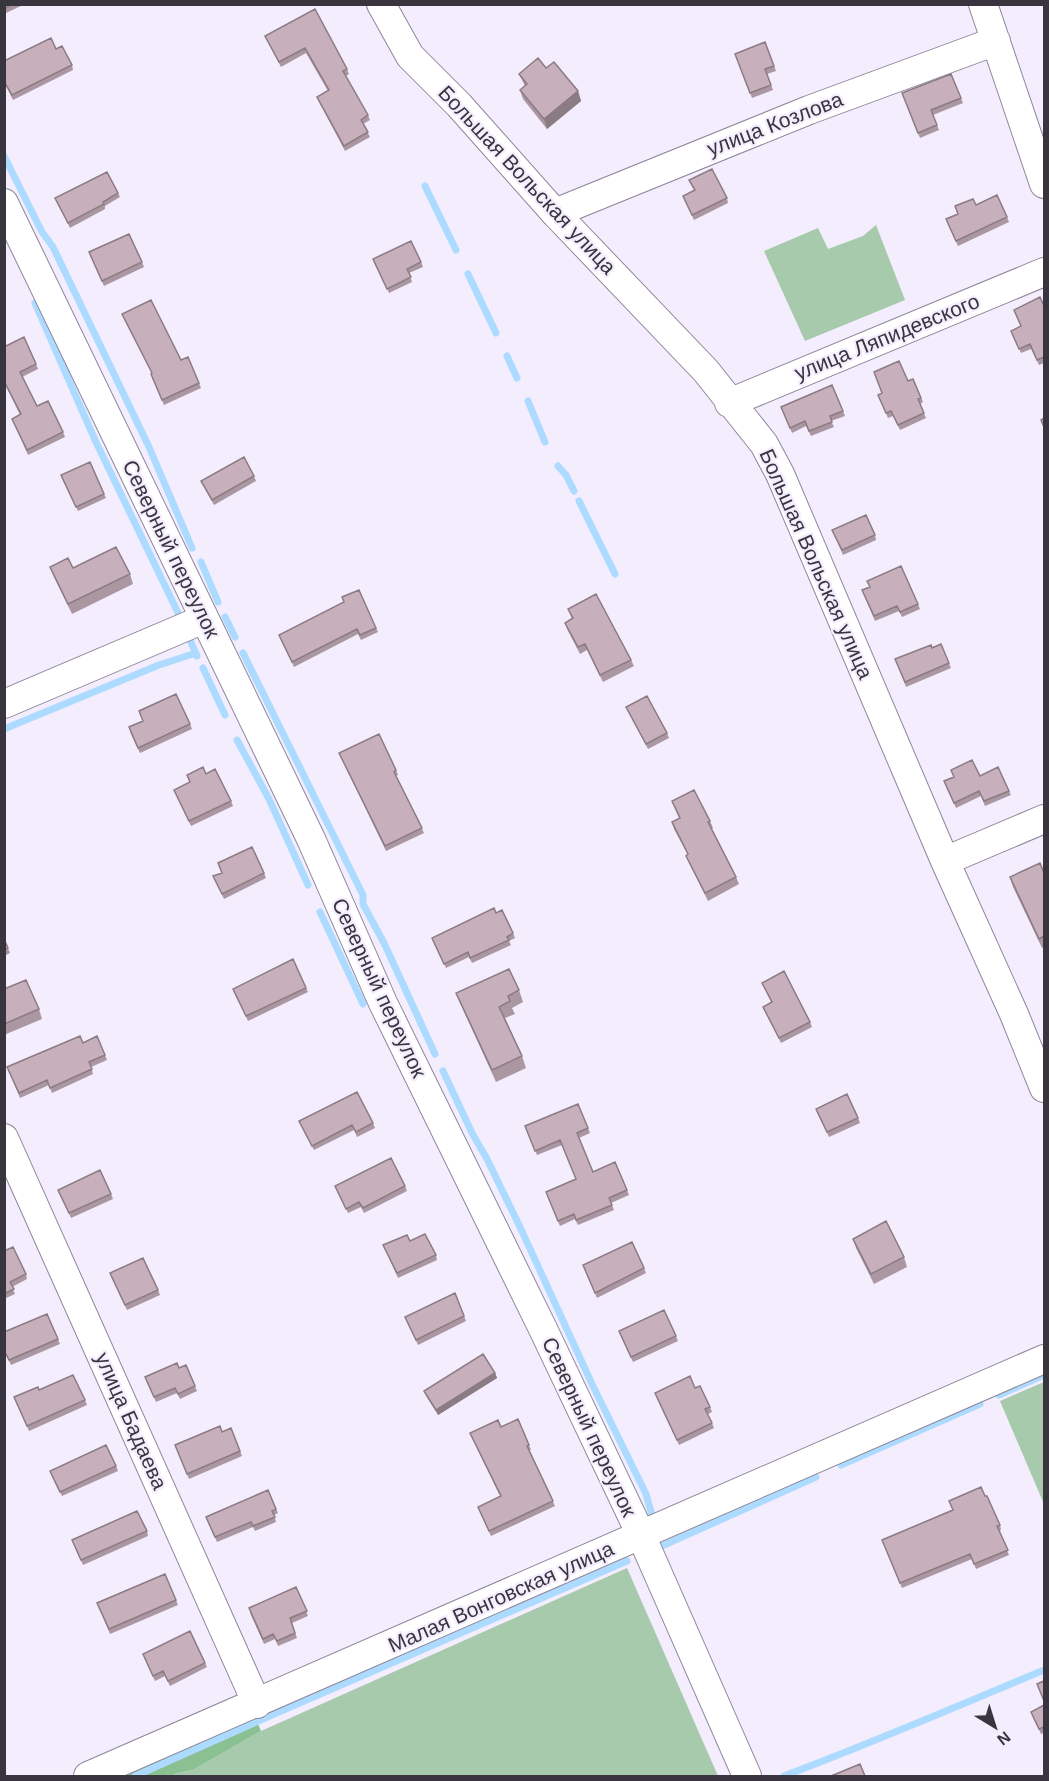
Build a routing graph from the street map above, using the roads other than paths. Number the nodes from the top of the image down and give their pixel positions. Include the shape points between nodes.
1 (381, 4) edge
2 (983, 4) edge
3 (996, 41) junction
4 (1044, 184) edge
5 (4, 203) edge
6 (555, 213) junction
7 (1044, 272) edge
8 (729, 403) junction
9 (204, 619) junction
10 (4, 704) edge
11 (1044, 819) edge
12 (945, 861) junction
13 (1044, 1088) edge
14 (4, 1138) edge
15 (1044, 1359) edge
16 (641, 1535) junction
17 (257, 1704) junction
18 (88, 1776) edge
19 (747, 1776) edge

1 - 6 street, Большая Вольская улица via 410,56
2 - 3 street
3 - 4 street
3 - 6 street, улица Козлова via 809,110
5 - 9 street, Северный переулок
6 - 8 street, Большая Вольская улица via 706,371
7 - 8 street, улица Ляпидевского
8 - 12 street, Большая Вольская улица via 764,444 780,474
9 - 10 street
9 - 16 street, Северный переулок via 311,839 383,1003
11 - 12 street
12 - 13 street, Большая Вольская улица
14 - 17 street, улица Бадаева
15 - 16 street, Малая Вонговская улица
16 - 17 street, Малая Вонговская улица
16 - 19 street, Северный переулок
17 - 18 street, Малая Вонговская улица

